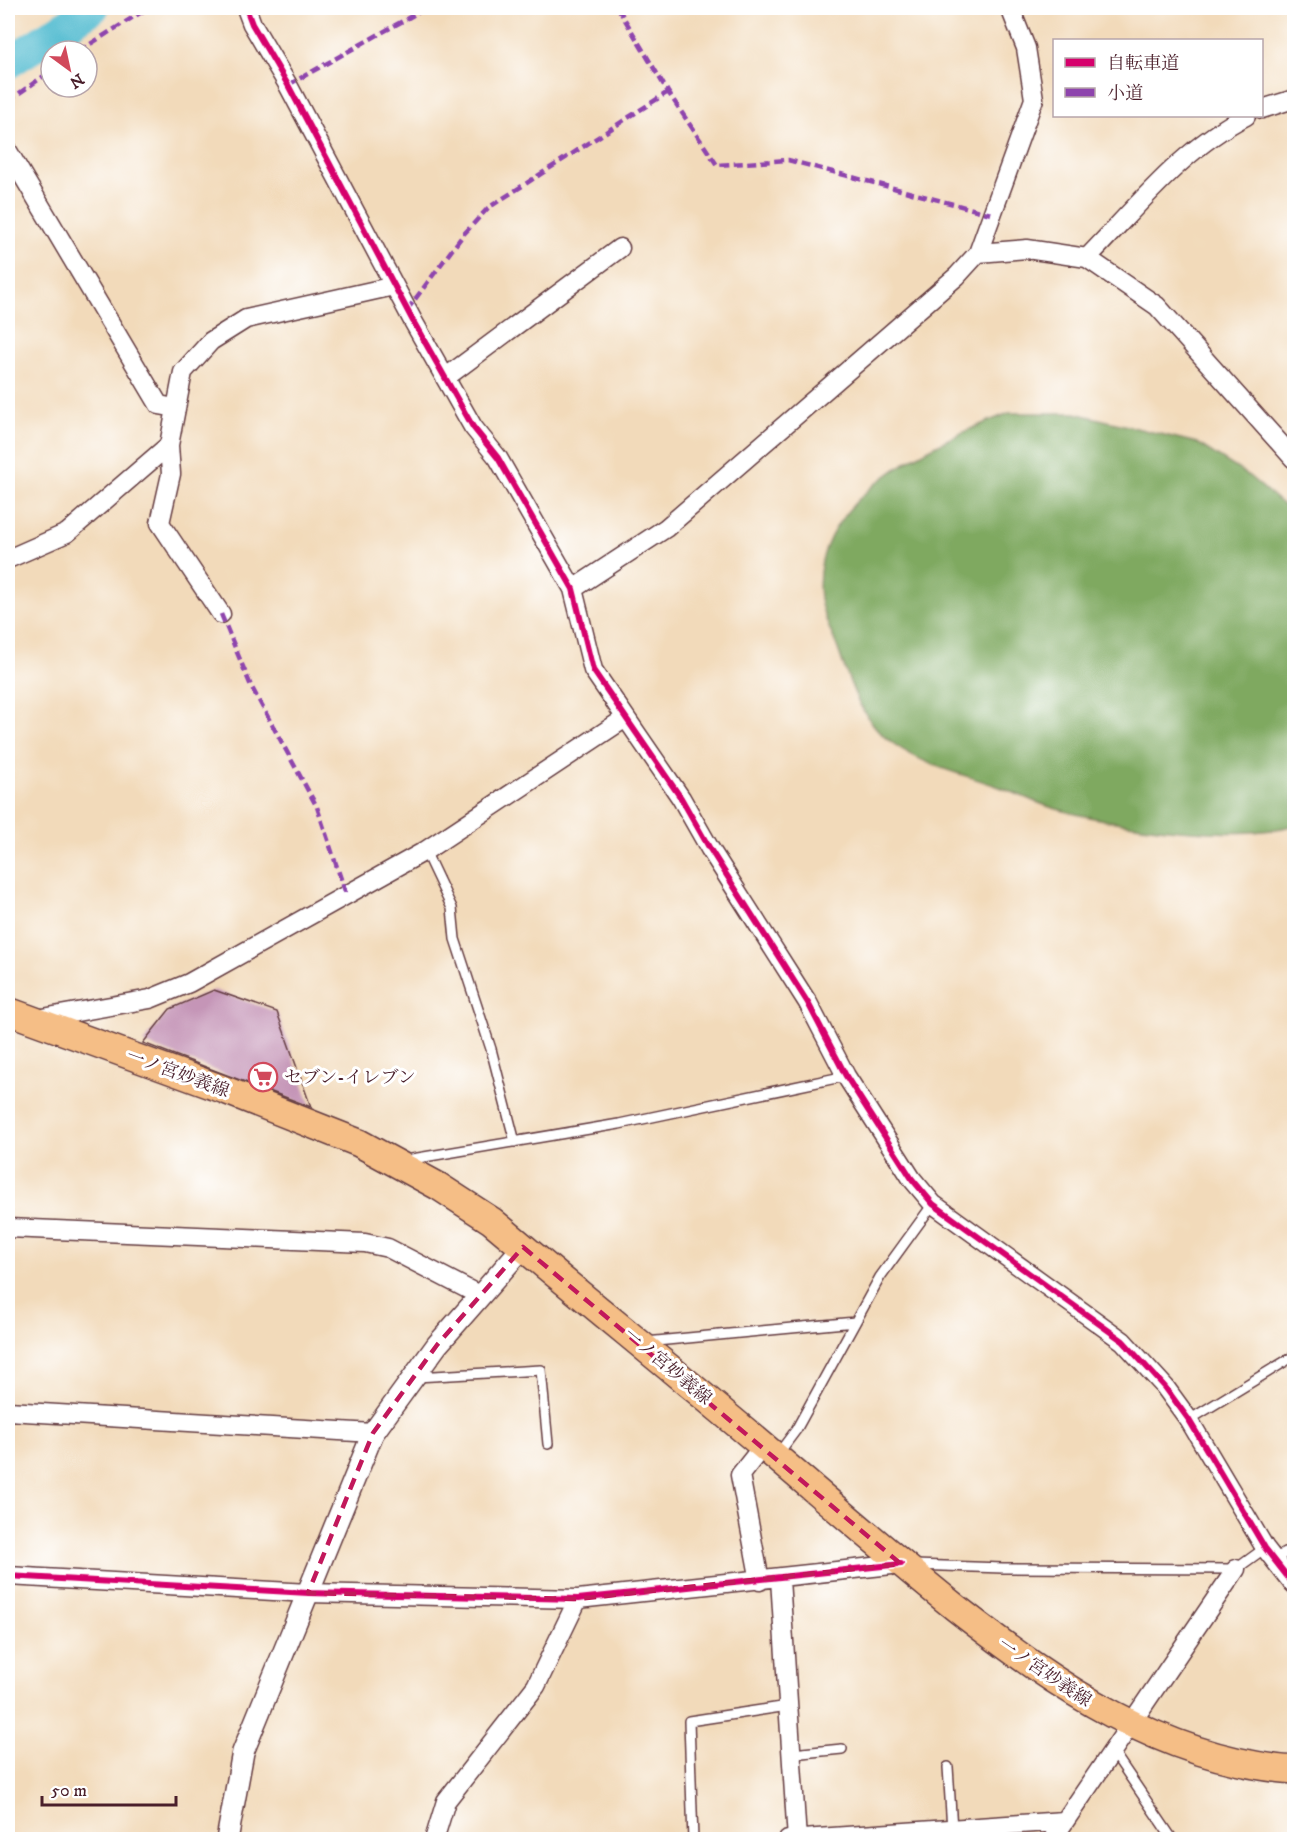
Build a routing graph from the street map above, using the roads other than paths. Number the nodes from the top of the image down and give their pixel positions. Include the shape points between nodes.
1 (246, 8) edge
2 (1010, 8) edge
3 (1294, 99) edge
4 (1263, 109) edge
5 (1244, 117) edge
6 (8, 151) edge
7 (620, 248) dead end
8 (978, 253) junction
9 (1087, 258) junction
10 (394, 286) junction
11 (445, 378) junction
12 (176, 408) junction
13 (169, 445) junction
14 (1294, 459) edge
15 (8, 559) edge
16 (573, 589) junction
17 (221, 614) dead end
18 (624, 718) junction
19 (425, 851) junction
20 (8, 1011) edge
21 (33, 1020) junction
22 (846, 1076) junction
23 (514, 1142) junction
24 (396, 1162) junction
25 (933, 1204) junction
26 (8, 1228) edge
27 (524, 1247) junction
28 (479, 1295) junction
29 (855, 1322) junction
30 (640, 1342) junction
31 (1294, 1356) edge
32 (415, 1377) junction
33 (8, 1411) edge
34 (1189, 1420) junction
35 (373, 1433) junction
36 (548, 1444) dead end
37 (769, 1451) junction
38 (1294, 1548) edge
39 (1269, 1554) junction
40 (901, 1564) junction
41 (1236, 1569) junction
42 (8, 1576) edge
43 (780, 1579) junction
44 (760, 1581) junction
45 (1294, 1585) edge
46 (308, 1593) junction
47 (578, 1599) junction
48 (788, 1706) junction
49 (1129, 1723) junction
50 (842, 1749) dead end
51 (1111, 1749) junction
52 (792, 1754) junction
53 (948, 1767) dead end
54 (1294, 1770) edge
55 (1064, 1821) junction
56 (952, 1829) junction
57 (227, 1839) edge
58 (434, 1839) edge
59 (693, 1839) edge
60 (788, 1839) edge
61 (797, 1839) edge
62 (1052, 1839) edge
63 (1173, 1839) edge

1 - 10 street
2 - 8 street via 1026,48 1034,99
3 - 4 street
5 - 9 street via 1220,129 1179,164
6 - 12 street via 159,405
7 - 11 street
8 - 9 street via 1027,249
8 - 16 street via 957,276 666,528
9 - 14 street via 1157,306
10 - 11 street
10 - 12 street via 246,320 211,341 183,372
11 - 16 street via 473,427 498,458
12 - 13 street
13 - 15 street via 68,533
13 - 17 street via 171,474 160,523
16 - 18 street via 592,670
18 - 19 street
18 - 22 street via 681,798 808,1003
19 - 21 street via 189,982 150,999
19 - 23 lane via 452,908 455,939 491,1049
20 - 21 main road, 一ノ宮妙義線
21 - 24 main road, 一ノ宮妙義線 via 246,1098
22 - 23 lane via 620,1125
22 - 25 street via 912,1179
23 - 24 lane
24 - 27 main road, 一ノ宮妙義線 via 492,1221
25 - 29 lane via 880,1276
25 - 34 street via 1123,1341
26 - 28 street via 365,1243 388,1248
27 - 28 street
27 - 30 main road, 一ノ宮妙義線
28 - 32 street
29 - 30 lane
29 - 37 lane via 796,1430
30 - 37 main road, 一ノ宮妙義線
31 - 34 lane
32 - 35 street
32 - 36 lane via 541,1370
33 - 35 street
34 - 39 street
35 - 46 street
37 - 40 main road, 一ノ宮妙義線
37 - 44 street via 740,1475
38 - 39 lane
39 - 41 lane
39 - 45 street
40 - 41 lane
40 - 43 street
40 - 49 main road, 一ノ宮妙義線 via 1040,1671 1078,1697
41 - 49 street
42 - 46 street
43 - 44 street
43 - 48 street
44 - 47 street
46 - 47 street
46 - 57 street via 243,1752
47 - 58 street via 536,1686 446,1801
48 - 52 street
48 - 59 lane via 689,1721
49 - 51 street
49 - 54 main road, 一ノ宮妙義線 via 1211,1755
50 - 52 lane
51 - 55 street
51 - 63 lane
52 - 61 street
53 - 56 lane
55 - 56 street
55 - 62 street
56 - 61 street
60 - 61 street

